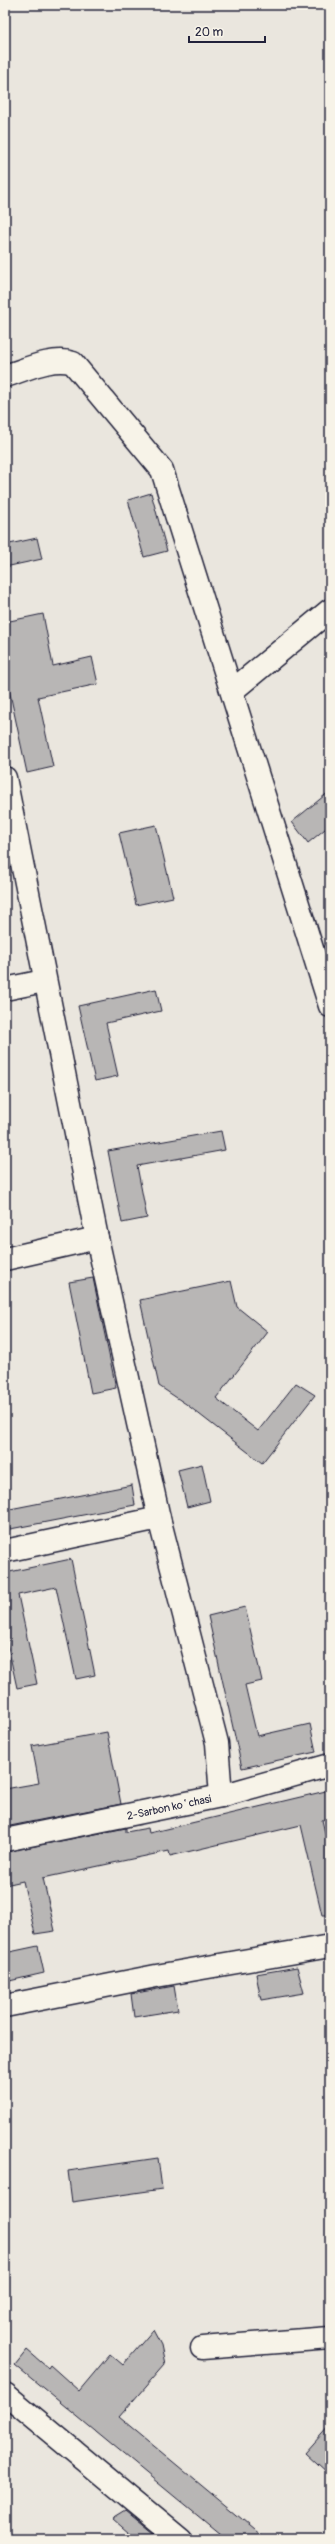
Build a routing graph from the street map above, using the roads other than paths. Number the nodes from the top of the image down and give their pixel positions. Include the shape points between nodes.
1 (5, 376) edge
2 (330, 610) edge
3 (232, 691) junction
4 (5, 778) edge
5 (44, 981) junction
6 (5, 989) edge
7 (330, 1006) edge
8 (97, 1238) junction
9 (5, 1259) edge
10 (158, 1518) junction
11 (5, 1551) edge
12 (330, 1765) edge
13 (221, 1796) junction
14 (5, 1840) edge
15 (330, 1946) edge
16 (5, 2006) edge
17 (330, 2338) edge
18 (202, 2348) dead end
19 (5, 2394) edge
20 (180, 2539) edge

1 - 3 street via 53,362 72,362 162,470
2 - 3 street
3 - 7 street
4 - 5 street
5 - 6 street
5 - 8 street
8 - 9 street
8 - 10 street
10 - 11 street
10 - 13 street via 217,1743
12 - 13 street, 2-Sarbon koʻchasi
13 - 14 street, 2-Sarbon koʻchasi
15 - 16 street via 156,1976
17 - 18 street
19 - 20 street

